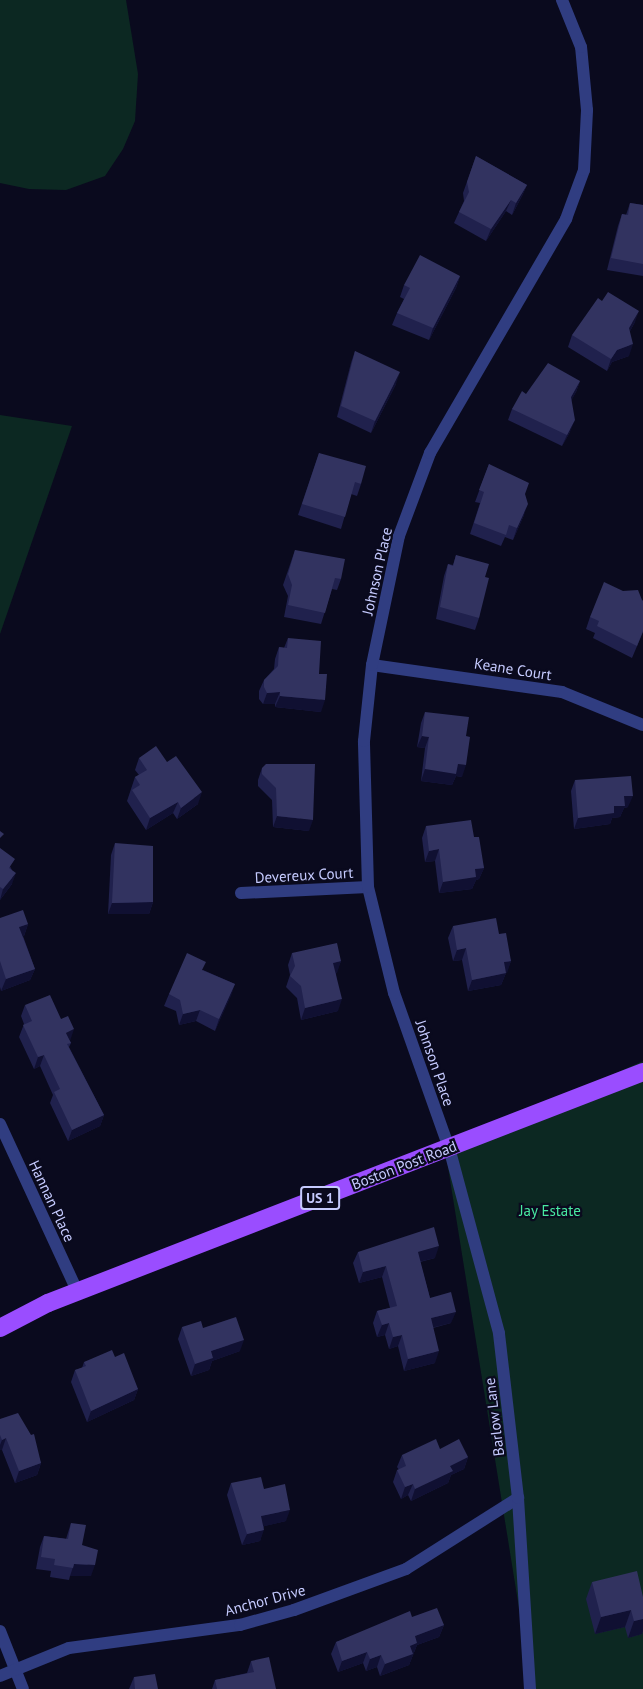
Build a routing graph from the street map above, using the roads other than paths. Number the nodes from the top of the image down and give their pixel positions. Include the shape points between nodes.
1 (562, 0) edge
2 (372, 665) junction
3 (643, 725) edge
4 (368, 887) junction
5 (241, 893) dead end
6 (643, 1072) edge
7 (0, 1124) edge
8 (448, 1148) junction
9 (77, 1291) junction
10 (0, 1328) edge
11 (518, 1498) junction
12 (0, 1631) edge
13 (16, 1668) junction
14 (0, 1676) edge
15 (23, 1689) edge
16 (530, 1689) edge

1 - 2 street, Johnson Place via 581,47 588,110 584,170 566,219 430,453 399,537
2 - 3 street, Keane Court via 562,692
2 - 4 street, Johnson Place via 364,741
4 - 5 street, Devereux Court
4 - 8 street, Johnson Place via 394,993
6 - 8 main road, Boston Post Road / US 1
7 - 9 street, Hannan Place
8 - 9 main road, Boston Post Road / US 1
8 - 11 street, Barlow Lane via 499,1333
9 - 10 main road, Boston Post Road / US 1
11 - 13 street, Anchor Drive via 406,1569 294,1610 240,1625 69,1648
11 - 16 street, Barlow Lane
12 - 13 street
13 - 14 street, Anchor Drive
13 - 15 street

